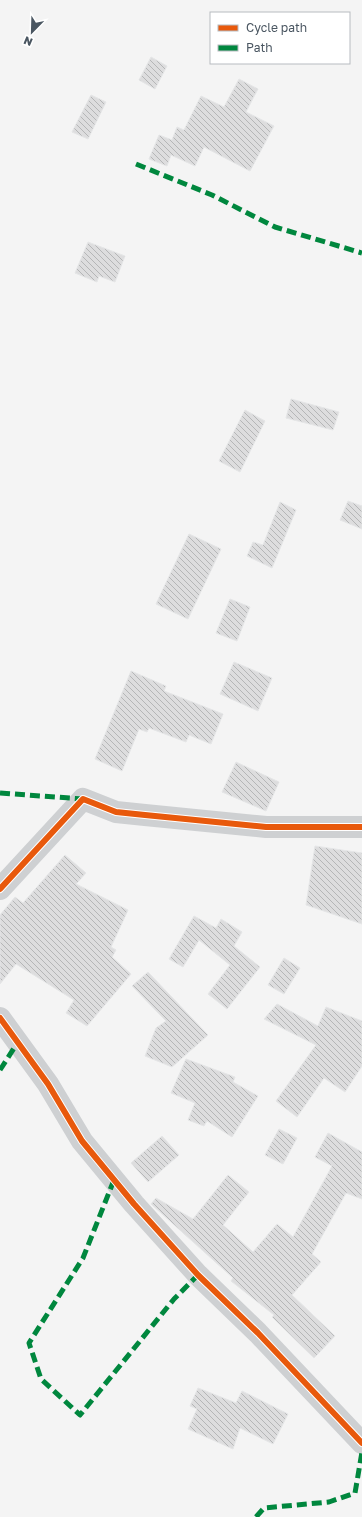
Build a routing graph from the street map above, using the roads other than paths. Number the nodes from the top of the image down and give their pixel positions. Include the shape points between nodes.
1 (362, 827) edge
2 (0, 889) edge
3 (0, 1018) edge
4 (362, 1443) edge

1 - 2 street via 266,827 145,815 116,812 83,799
3 - 4 street via 48,1084 82,1141 134,1204 198,1275 258,1333

